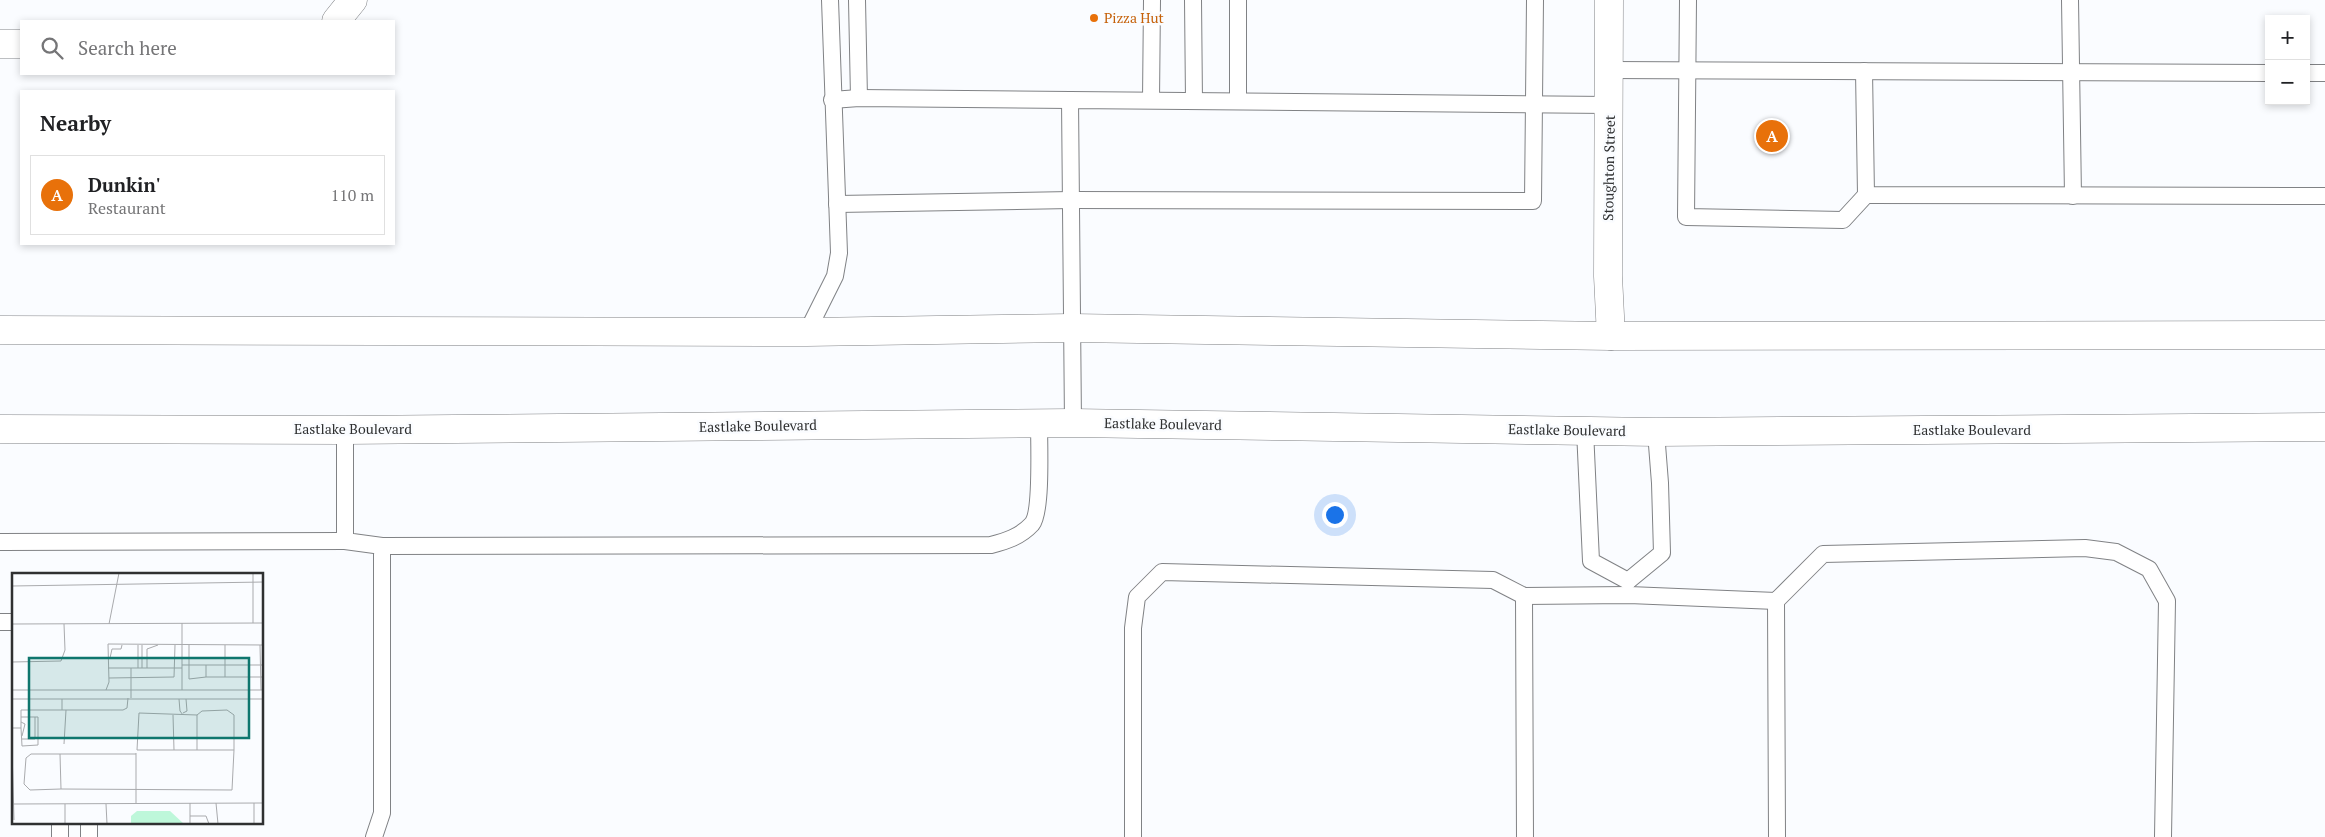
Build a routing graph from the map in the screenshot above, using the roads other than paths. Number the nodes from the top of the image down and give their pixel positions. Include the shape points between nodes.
1 (353, 0) edge
2 (830, 0) edge
3 (857, 0) edge
4 (1152, 0) edge
5 (1194, 0) edge
6 (1238, 0) edge
7 (1535, 0) edge
8 (1609, 0) edge
9 (1688, 0) edge
10 (2070, 0) edge
11 (337, 20) edge
12 (0, 44) edge
13 (20, 44) edge
14 (1609, 70) junction
15 (1687, 70) junction
16 (1864, 71) junction
17 (2071, 72) junction
18 (2265, 73) edge
19 (2310, 73) edge
20 (2325, 73) edge
21 (859, 98) junction
22 (832, 100) junction
23 (1070, 100) junction
24 (1151, 100) junction
25 (1194, 101) junction
26 (1238, 101) junction
27 (1534, 104) junction
28 (1609, 105) junction
29 (1866, 195) junction
30 (2073, 196) junction
31 (2325, 196) edge
32 (1071, 200) junction
33 (837, 204) junction
34 (1072, 328) junction
35 (0, 330) edge
36 (807, 332) junction
37 (2325, 334) edge
38 (1611, 336) junction
39 (1039, 423) junction
40 (1073, 423) junction
41 (2325, 427) edge
42 (0, 429) edge
43 (345, 430) junction
44 (1585, 430) junction
45 (1656, 432) junction
46 (345, 541) junction
47 (0, 542) edge
48 (382, 546) junction
49 (1629, 588) junction
50 (1524, 596) junction
51 (1776, 601) junction
52 (60, 824) edge
53 (89, 824) edge
54 (60, 837) edge
55 (89, 837) edge
56 (374, 837) edge
57 (1133, 837) edge
58 (1525, 837) edge
59 (1777, 837) edge
60 (2164, 837) edge

1 - 11 main road
2 - 22 lane
3 - 21 lane
4 - 24 lane
5 - 25 lane
6 - 26 lane
7 - 27 lane
8 - 14 main road, Stoughton Street
9 - 15 lane
10 - 17 lane
12 - 13 main road
14 - 15 lane
14 - 28 main road, Stoughton Street
15 - 16 lane
15 - 29 lane via 1686,217 1843,220
16 - 17 lane
16 - 29 lane
17 - 18 lane
17 - 30 lane
19 - 20 lane
21 - 22 lane
21 - 23 lane
22 - 33 lane
23 - 24 lane
23 - 32 lane
24 - 25 lane
25 - 26 lane
26 - 27 lane
27 - 28 lane
27 - 32 lane via 1533,201
28 - 38 main road, Stoughton Street
29 - 30 lane
30 - 31 lane
32 - 33 lane
32 - 34 lane
33 - 36 lane via 839,253 835,276
34 - 36 main road
34 - 38 main road
34 - 40 lane
35 - 36 main road
37 - 38 main road
39 - 40 main road, Eastlake Boulevard
39 - 43 main road, Eastlake Boulevard
39 - 48 lane via 1037,506 1033,523 1014,538 990,545
40 - 44 main road, Eastlake Boulevard
41 - 45 main road, Eastlake Boulevard
42 - 43 main road, Eastlake Boulevard
43 - 46 lane
44 - 45 main road, Eastlake Boulevard
44 - 49 lane via 1591,561
45 - 49 lane via 1662,553
46 - 47 lane
46 - 48 lane
48 - 56 lane via 382,814
49 - 50 lane
49 - 51 lane
50 - 57 lane via 1493,580 1162,572 1137,597 1133,628
50 - 58 lane
51 - 59 lane
51 - 60 lane via 1823,554 2085,548 2116,552 2149,569 2167,601
52 - 54 lane
53 - 55 lane

